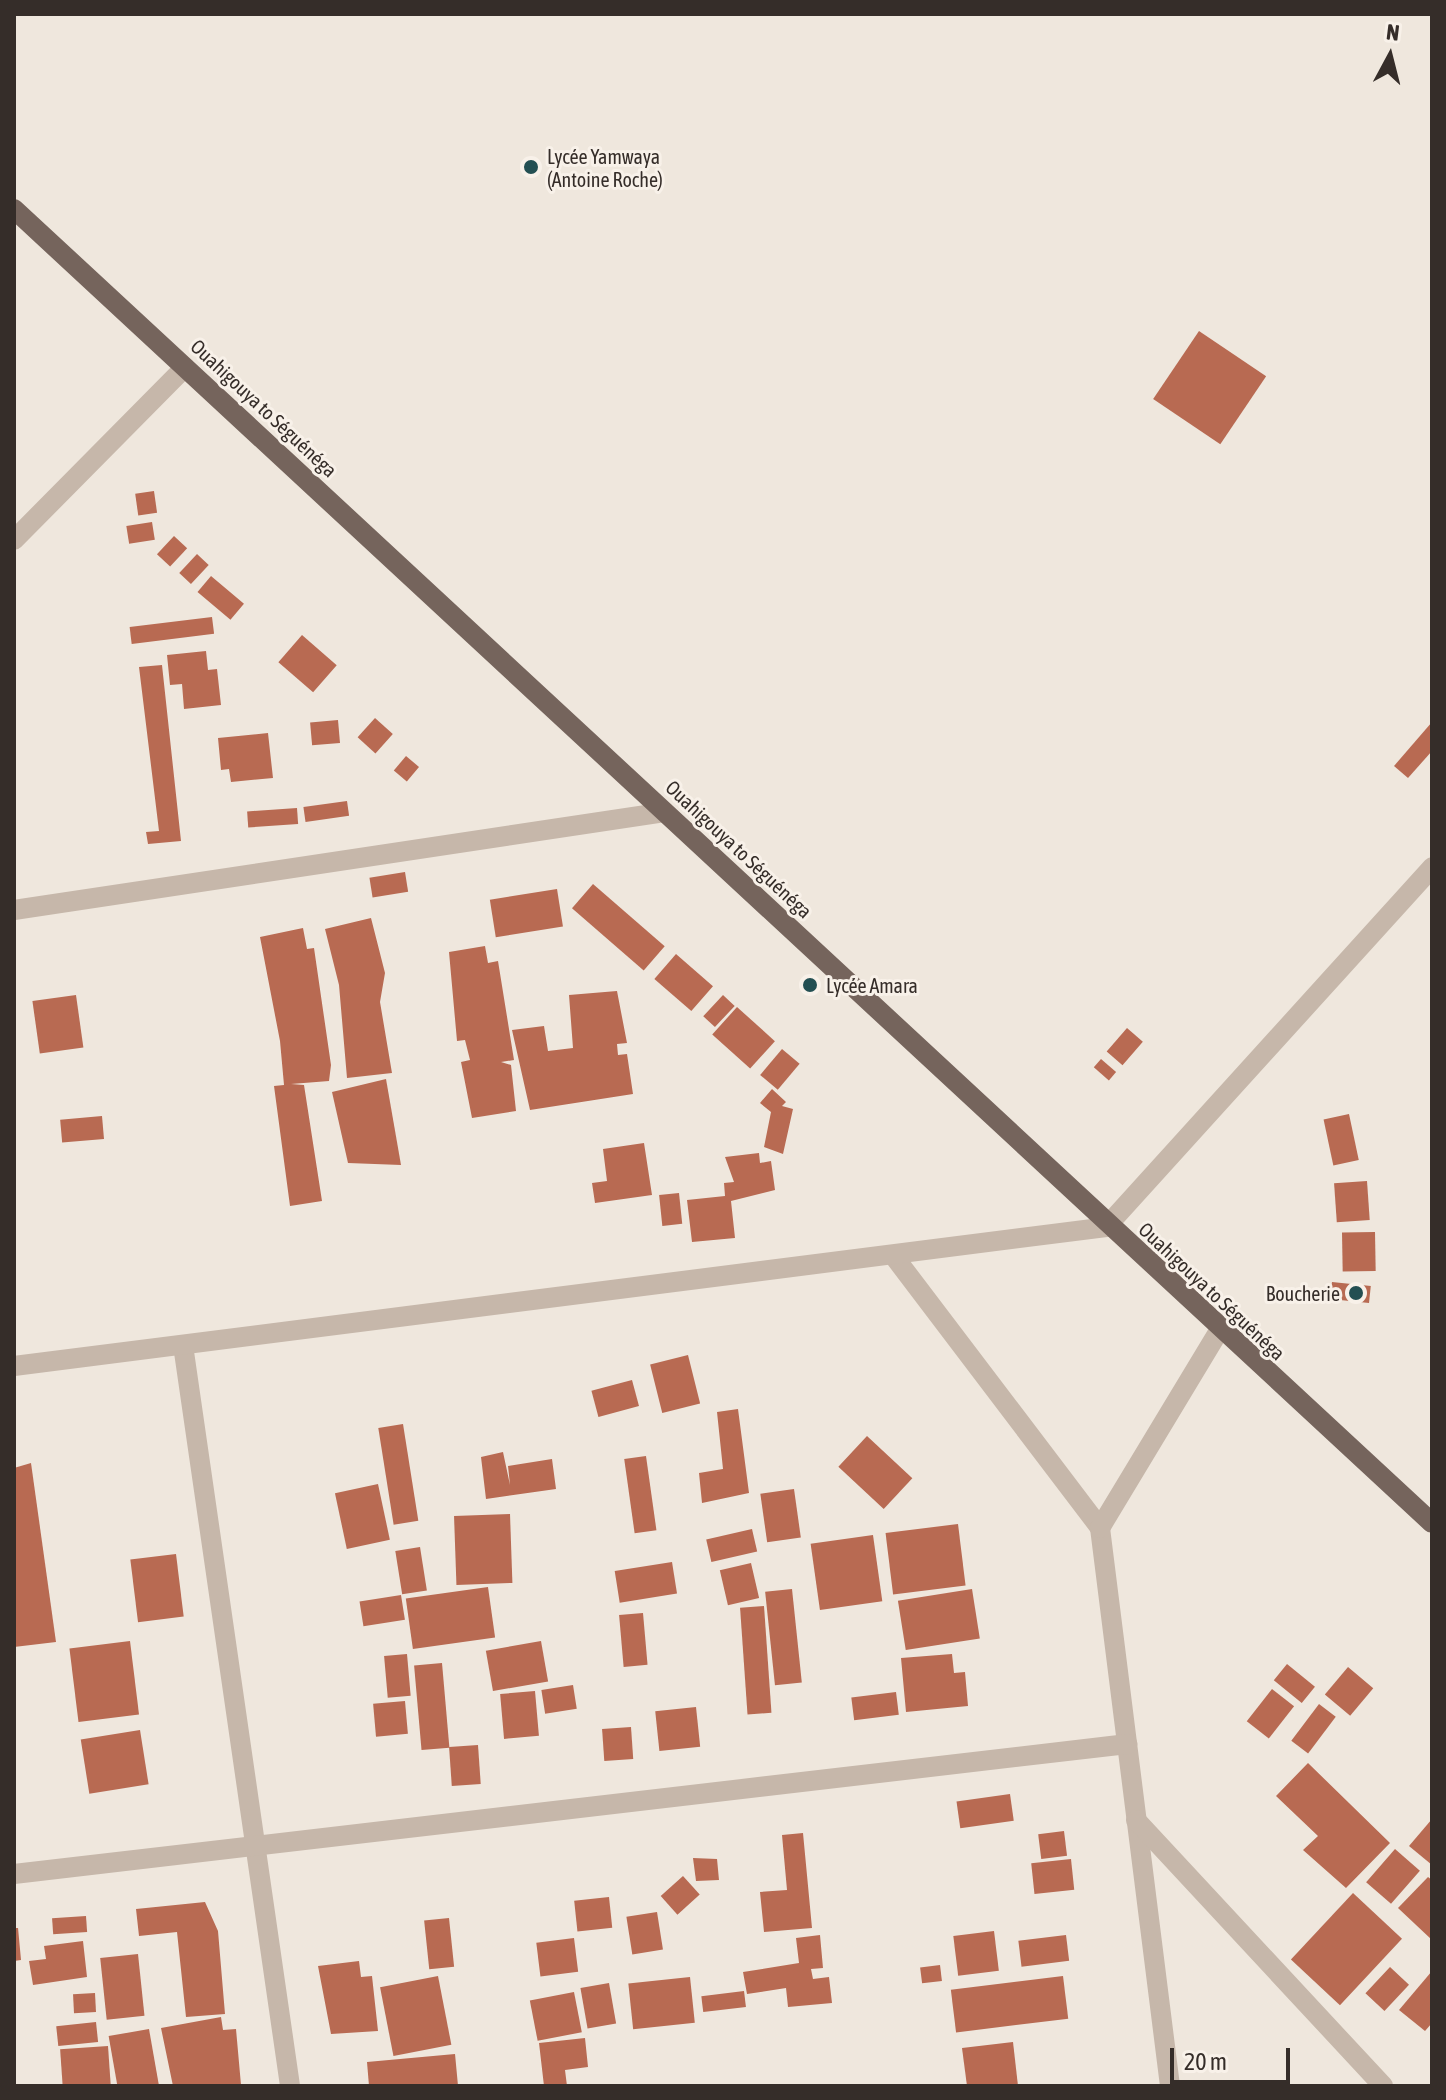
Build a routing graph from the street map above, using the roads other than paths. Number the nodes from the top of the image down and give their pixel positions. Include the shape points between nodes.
1 (14, 209) edge
2 (185, 367) junction
3 (14, 540) edge
4 (665, 812) junction
5 (1432, 867) edge
6 (14, 910) edge
7 (1106, 1227) junction
8 (896, 1259) junction
9 (1219, 1331) junction
10 (183, 1345) junction
11 (14, 1366) edge
12 (1432, 1523) edge
13 (1100, 1528) junction
14 (1127, 1744) junction
15 (1136, 1820) junction
16 (255, 1846) junction
17 (14, 1874) edge
18 (290, 2086) edge
19 (1170, 2086) edge
20 (1383, 2086) edge

1 - 2 main road, Ouahigouya to Séguénéga
2 - 3 street
2 - 4 main road, Ouahigouya to Séguénéga
4 - 6 street
4 - 7 main road, Ouahigouya to Séguénéga
5 - 7 street
7 - 8 street
7 - 9 main road, Ouahigouya to Séguénéga
8 - 10 street
8 - 13 street
9 - 12 main road, Ouahigouya to Séguénéga
9 - 13 street
10 - 11 street
10 - 16 street
13 - 14 street
14 - 15 street
14 - 16 street
15 - 19 street
15 - 20 street
16 - 17 street
16 - 18 street

